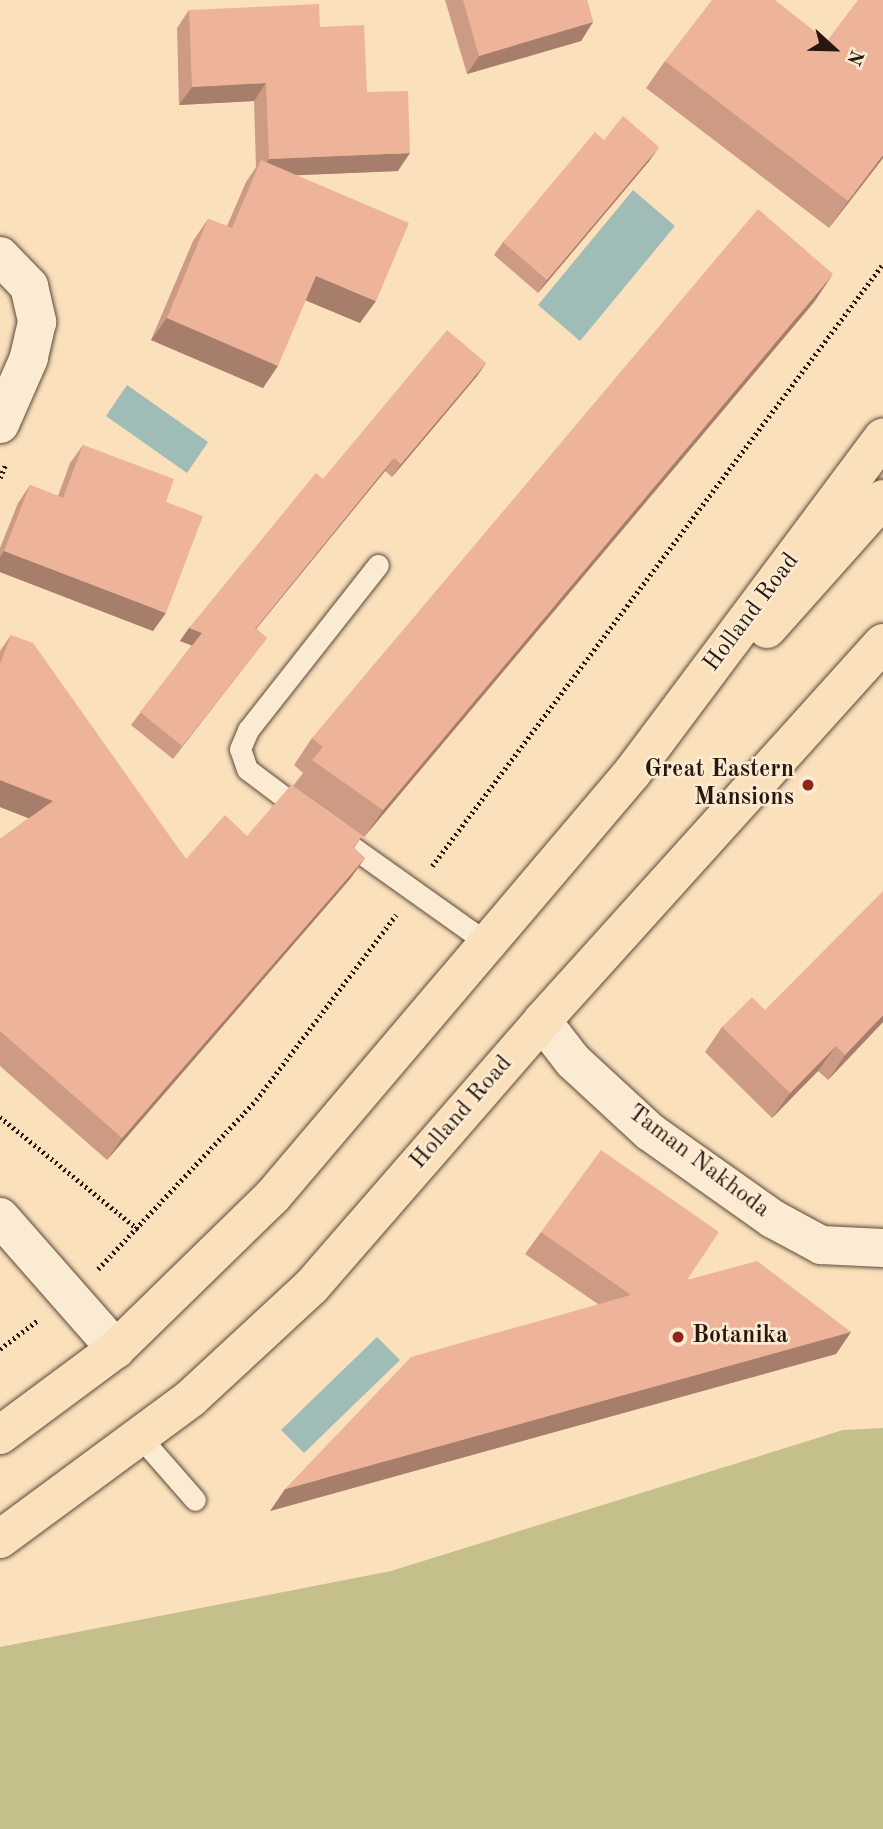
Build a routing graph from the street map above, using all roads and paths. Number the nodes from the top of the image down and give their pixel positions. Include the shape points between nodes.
1 (0, 256) edge
2 (883, 264) edge
3 (0, 424) edge
4 (883, 438) edge
5 (883, 499) edge
6 (378, 565) dead end
7 (877, 648) edge
8 (632, 774) junction
9 (412, 893) junction
10 (486, 942) junction
11 (542, 1021) junction
12 (0, 1117) edge
13 (0, 1217) edge
14 (139, 1230) junction
15 (883, 1248) edge
16 (69, 1296) junction
17 (116, 1349) junction
18 (0, 1435) edge
19 (141, 1438) junction
20 (195, 1500) dead end
21 (0, 1539) edge

1 - 3 street via 29,286 37,322 29,358
2 - 9 path
4 - 8 main road, Holland Road
5 - 8 main road
6 - 9 lane via 248,730 240,749 247,769
7 - 11 main road, Holland Road
8 - 10 main road, Holland Road
9 - 10 lane
9 - 14 path via 256,1100
10 - 17 main road, Holland Road via 272,1197
11 - 15 street, Taman Nakhoda via 573,1061 650,1132 773,1219 821,1245
11 - 19 main road, Holland Road via 311,1287
12 - 14 path
13 - 16 street
14 - 16 path
16 - 17 street
17 - 18 main road, Holland Road
19 - 20 lane
19 - 21 main road, Holland Road

